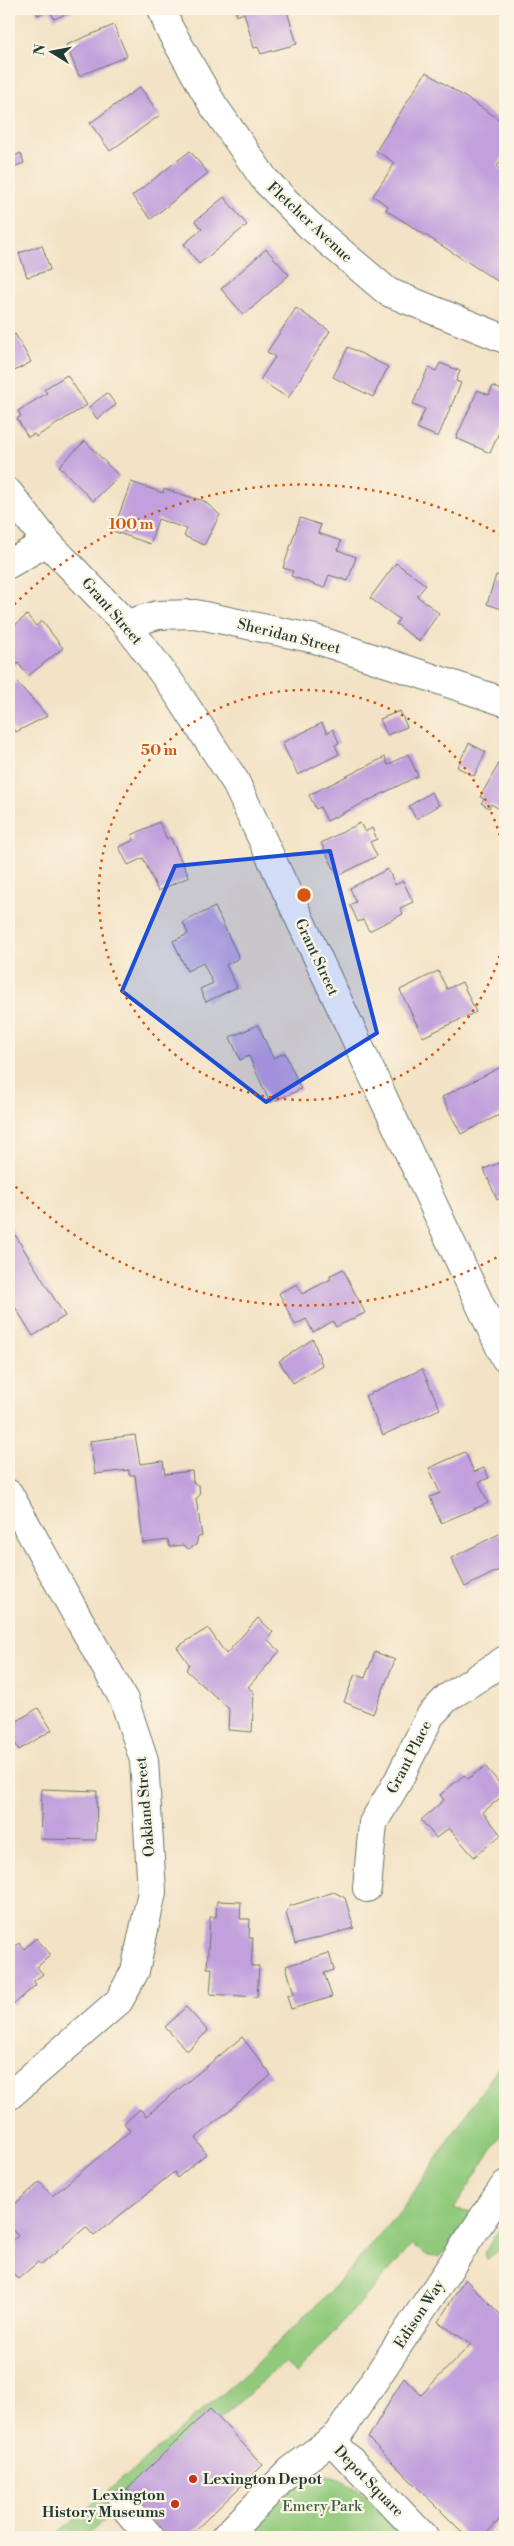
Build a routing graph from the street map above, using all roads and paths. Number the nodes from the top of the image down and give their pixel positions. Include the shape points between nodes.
1 (162, 9) edge
2 (505, 340) edge
3 (9, 493) edge
4 (47, 542) junction
5 (9, 564) edge
6 (126, 624) junction
7 (505, 702) edge
8 (505, 1358) edge
9 (9, 1494) edge
10 (16, 1526) edge
11 (505, 1660) edge
12 (367, 1888) dead end
13 (9, 2096) edge
14 (505, 2185) edge
15 (332, 2441) junction
16 (122, 2504) dead end
17 (150, 2537) edge
18 (225, 2537) edge
19 (424, 2537) edge

1 - 2 street, Fletcher Avenue via 169,28 212,105 265,180 309,226 388,292
3 - 4 street, Grant Street
4 - 5 street
4 - 6 street, Grant Street
6 - 7 street, Sheridan Street via 158,616 195,614 315,639
6 - 8 street, Grant Street via 174,688 235,781
9 - 10 street, Oakland Street
10 - 13 street, Oakland Street via 124,1700 144,1760 152,1892 134,1972 119,2001
11 - 12 street, Grant Place via 447,1698 430,1716 373,1823
14 - 15 street, Edison Way via 352,2416
15 - 18 street, Depot Square via 290,2471
15 - 19 street, Depot Square
16 - 17 street

